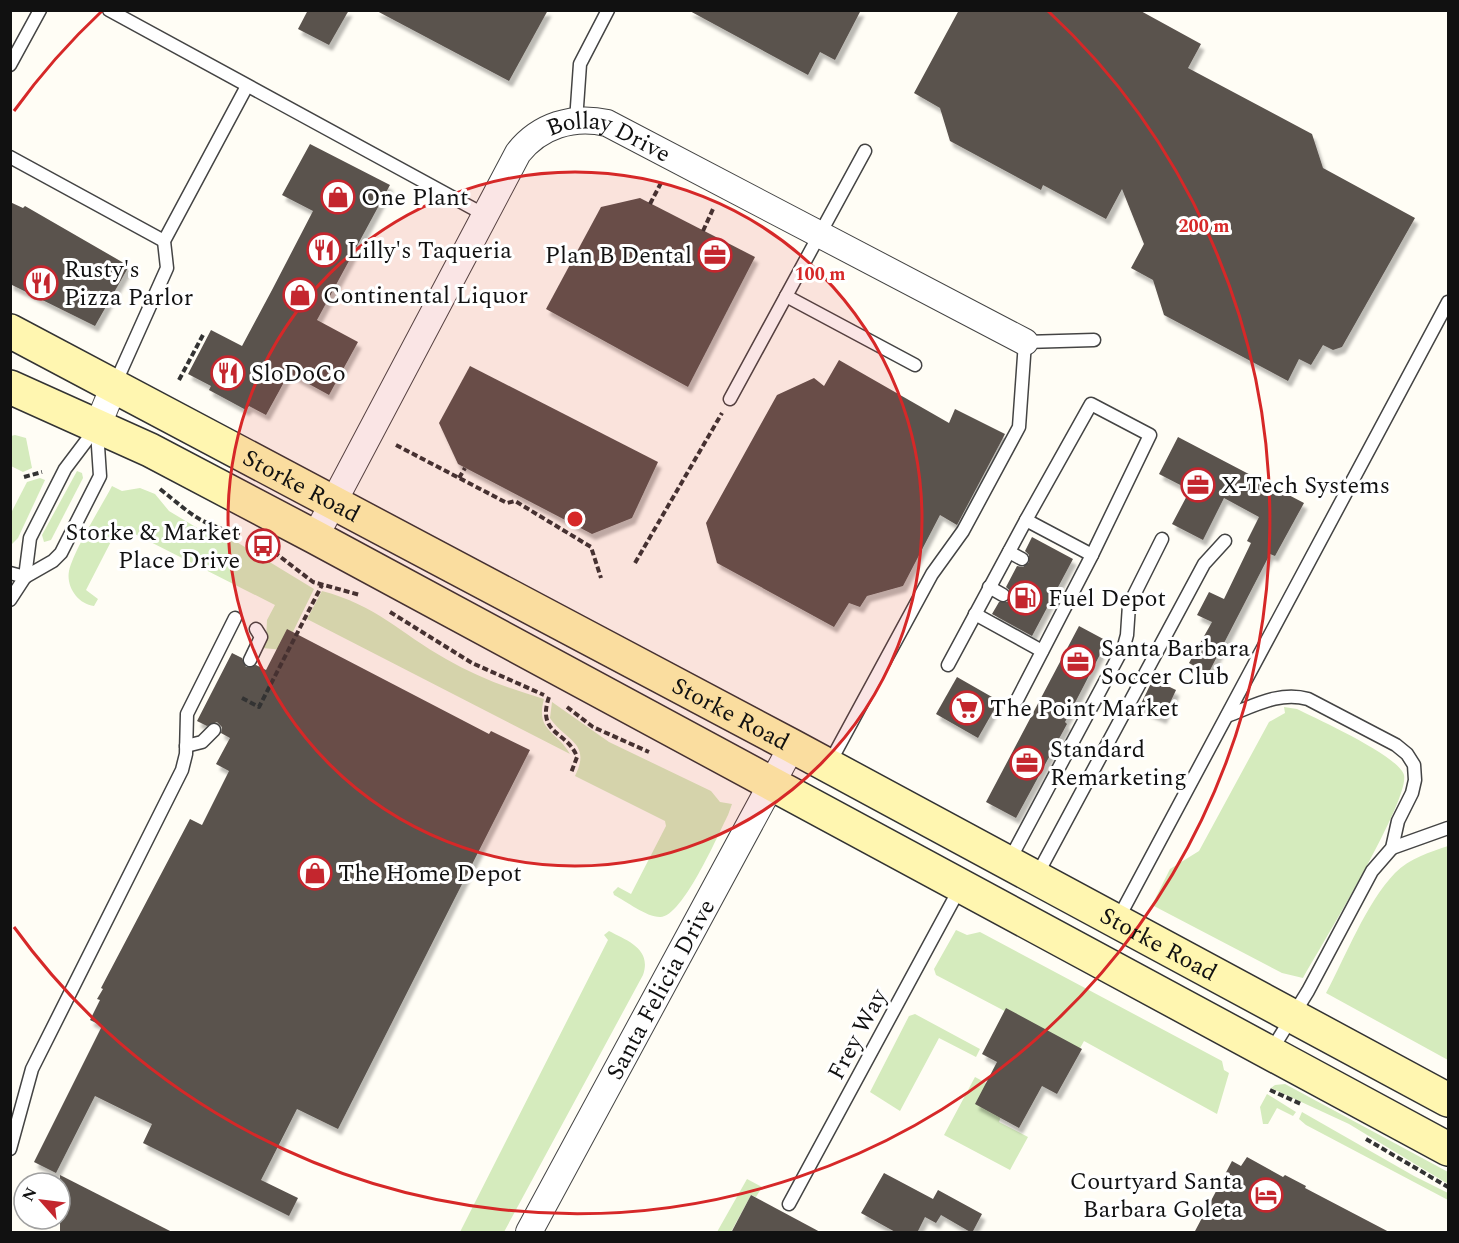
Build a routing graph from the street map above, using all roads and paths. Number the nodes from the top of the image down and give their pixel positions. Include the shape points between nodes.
1 (40, 10) edge
2 (109, 10) edge
3 (608, 10) edge
4 (130, 15) edge
5 (10, 64) edge
6 (247, 86) junction
7 (576, 121) junction
8 (865, 151) dead end
9 (10, 157) edge
10 (662, 182) dead end
11 (650, 204) dead end
12 (713, 209) dead end
13 (485, 215) junction
14 (703, 231) dead end
15 (819, 233) junction
16 (164, 241) junction
17 (786, 296) junction
18 (1449, 302) edge
19 (10, 332) edge
20 (204, 333) dead end
21 (1094, 340) dead end
22 (1025, 342) junction
23 (915, 365) dead end
24 (179, 380) dead end
25 (114, 386) junction
26 (10, 387) edge
27 (730, 399) joint
28 (97, 428) junction
29 (396, 445) dead end
30 (465, 468) dead end
31 (42, 472) dead end
32 (24, 477) dead end
33 (459, 478) junction
34 (158, 487) dead end
35 (334, 502) junction
36 (1026, 520) junction
37 (240, 534) dead end
38 (315, 537) junction
39 (1162, 539) dead end
40 (1225, 541) dead end
41 (274, 552) dead end
42 (1009, 552) junction
43 (1092, 555) junction
44 (1022, 559) dead end
45 (635, 563) dead end
46 (10, 573) edge
47 (25, 577) junction
48 (601, 578) dead end
49 (1064, 580) dead end
50 (322, 585) junction
51 (1076, 586) junction
52 (989, 587) junction
53 (1004, 595) dead end
54 (364, 597) dead end
55 (10, 600) edge
56 (387, 609) dead end
57 (975, 614) junction
58 (1044, 617) dead end
59 (235, 618) dead end
60 (1056, 624) junction
61 (475, 625) junction
62 (256, 628) dead end
63 (574, 630) junction
64 (1042, 651) junction
65 (250, 660) dead end
66 (948, 665) dead end
67 (549, 697) junction
68 (242, 698) dead end
69 (1017, 700) dead end
70 (557, 701) dead end
71 (564, 705) dead end
72 (1227, 716) junction
73 (214, 730) dead end
74 (186, 746) junction
75 (792, 746) junction
76 (653, 753) dead end
77 (828, 766) junction
78 (571, 773) dead end
79 (773, 782) junction
80 (1449, 828) edge
81 (1392, 848) junction
82 (1022, 869) junction
83 (962, 885) junction
84 (1117, 920) junction
85 (1292, 1016) junction
86 (1270, 1053) junction
87 (1270, 1090) dead end
88 (1449, 1100) edge
89 (1308, 1107) dead end
90 (1365, 1138) dead end
91 (10, 1149) edge
92 (1449, 1149) edge
93 (1449, 1186) edge
94 (789, 1204) dead end
95 (529, 1233) edge

1 - 5 lane
2 - 4 lane
3 - 7 lane via 580,64
4 - 6 lane
6 - 13 lane
6 - 16 lane
7 - 13 street, Bollay Drive via 546,128 529,138
7 - 15 street, Bollay Drive via 607,123
8 - 15 lane
9 - 16 lane
10 - 11 path
12 - 14 path
13 - 35 street, Bollay Drive
15 - 17 lane
15 - 22 street, Bollay Drive
16 - 25 lane via 167,268
17 - 23 lane
17 - 27 lane
18 - 72 lane
19 - 25 main road, Storke Road
20 - 24 path
21 - 22 lane
22 - 77 lane via 1019,427 963,531 932,574
25 - 28 street
25 - 35 main road, Storke Road
26 - 28 main road, Storke Road
27 - 45 path
28 - 38 main road, Storke Road via 150,450
28 - 47 lane via 65,469 30,538
28 - 47 lane via 101,468 97,484 61,553
29 - 33 path
30 - 33 path
31 - 32 path
33 - 48 path via 507,503 515,501 591,548
34 - 37 path via 191,516
35 - 38 street, Bollay Drive
35 - 63 main road, Storke Road
36 - 42 lane
36 - 43 lane
36 - 43 lane via 1091,404 1149,435
38 - 61 main road, Storke Road
39 - 82 lane via 1129,605 1124,646
40 - 82 lane via 1204,564
41 - 50 path via 305,577
42 - 44 lane
42 - 52 lane
43 - 51 lane
46 - 47 lane
47 - 55 lane
49 - 51 lane
50 - 54 path
50 - 68 path via 259,707
51 - 60 lane
52 - 53 lane
52 - 57 lane
56 - 67 path via 472,663
57 - 64 lane
57 - 66 lane
58 - 60 lane
59 - 74 lane via 190,707
60 - 64 lane
61 - 63 main road via 504,620 555,643
61 - 79 main road, Storke Road
62 - 65 lane via 261,637
63 - 75 main road, Storke Road
64 - 69 lane
67 - 70 path
67 - 78 path via 549,725 577,757
71 - 76 path via 593,727
72 - 81 lane via 1278,696 1293,695 1396,745 1414,765 1415,780
72 - 84 lane
73 - 74 lane via 202,742
74 - 91 lane via 182,770 32,1069
75 - 77 main road, Storke Road
75 - 79 street, Santa Felicia Drive
77 - 82 main road, Storke Road
79 - 83 main road, Storke Road
79 - 95 street, Santa Felicia Drive
80 - 81 lane
81 - 85 lane via 1372,871
82 - 84 main road, Storke Road
83 - 86 main road, Storke Road
83 - 94 lane, Frey Way
84 - 85 main road, Storke Road
85 - 86 lane
85 - 88 main road, Storke Road
86 - 92 main road, Storke Road
87 - 89 path
90 - 93 path

